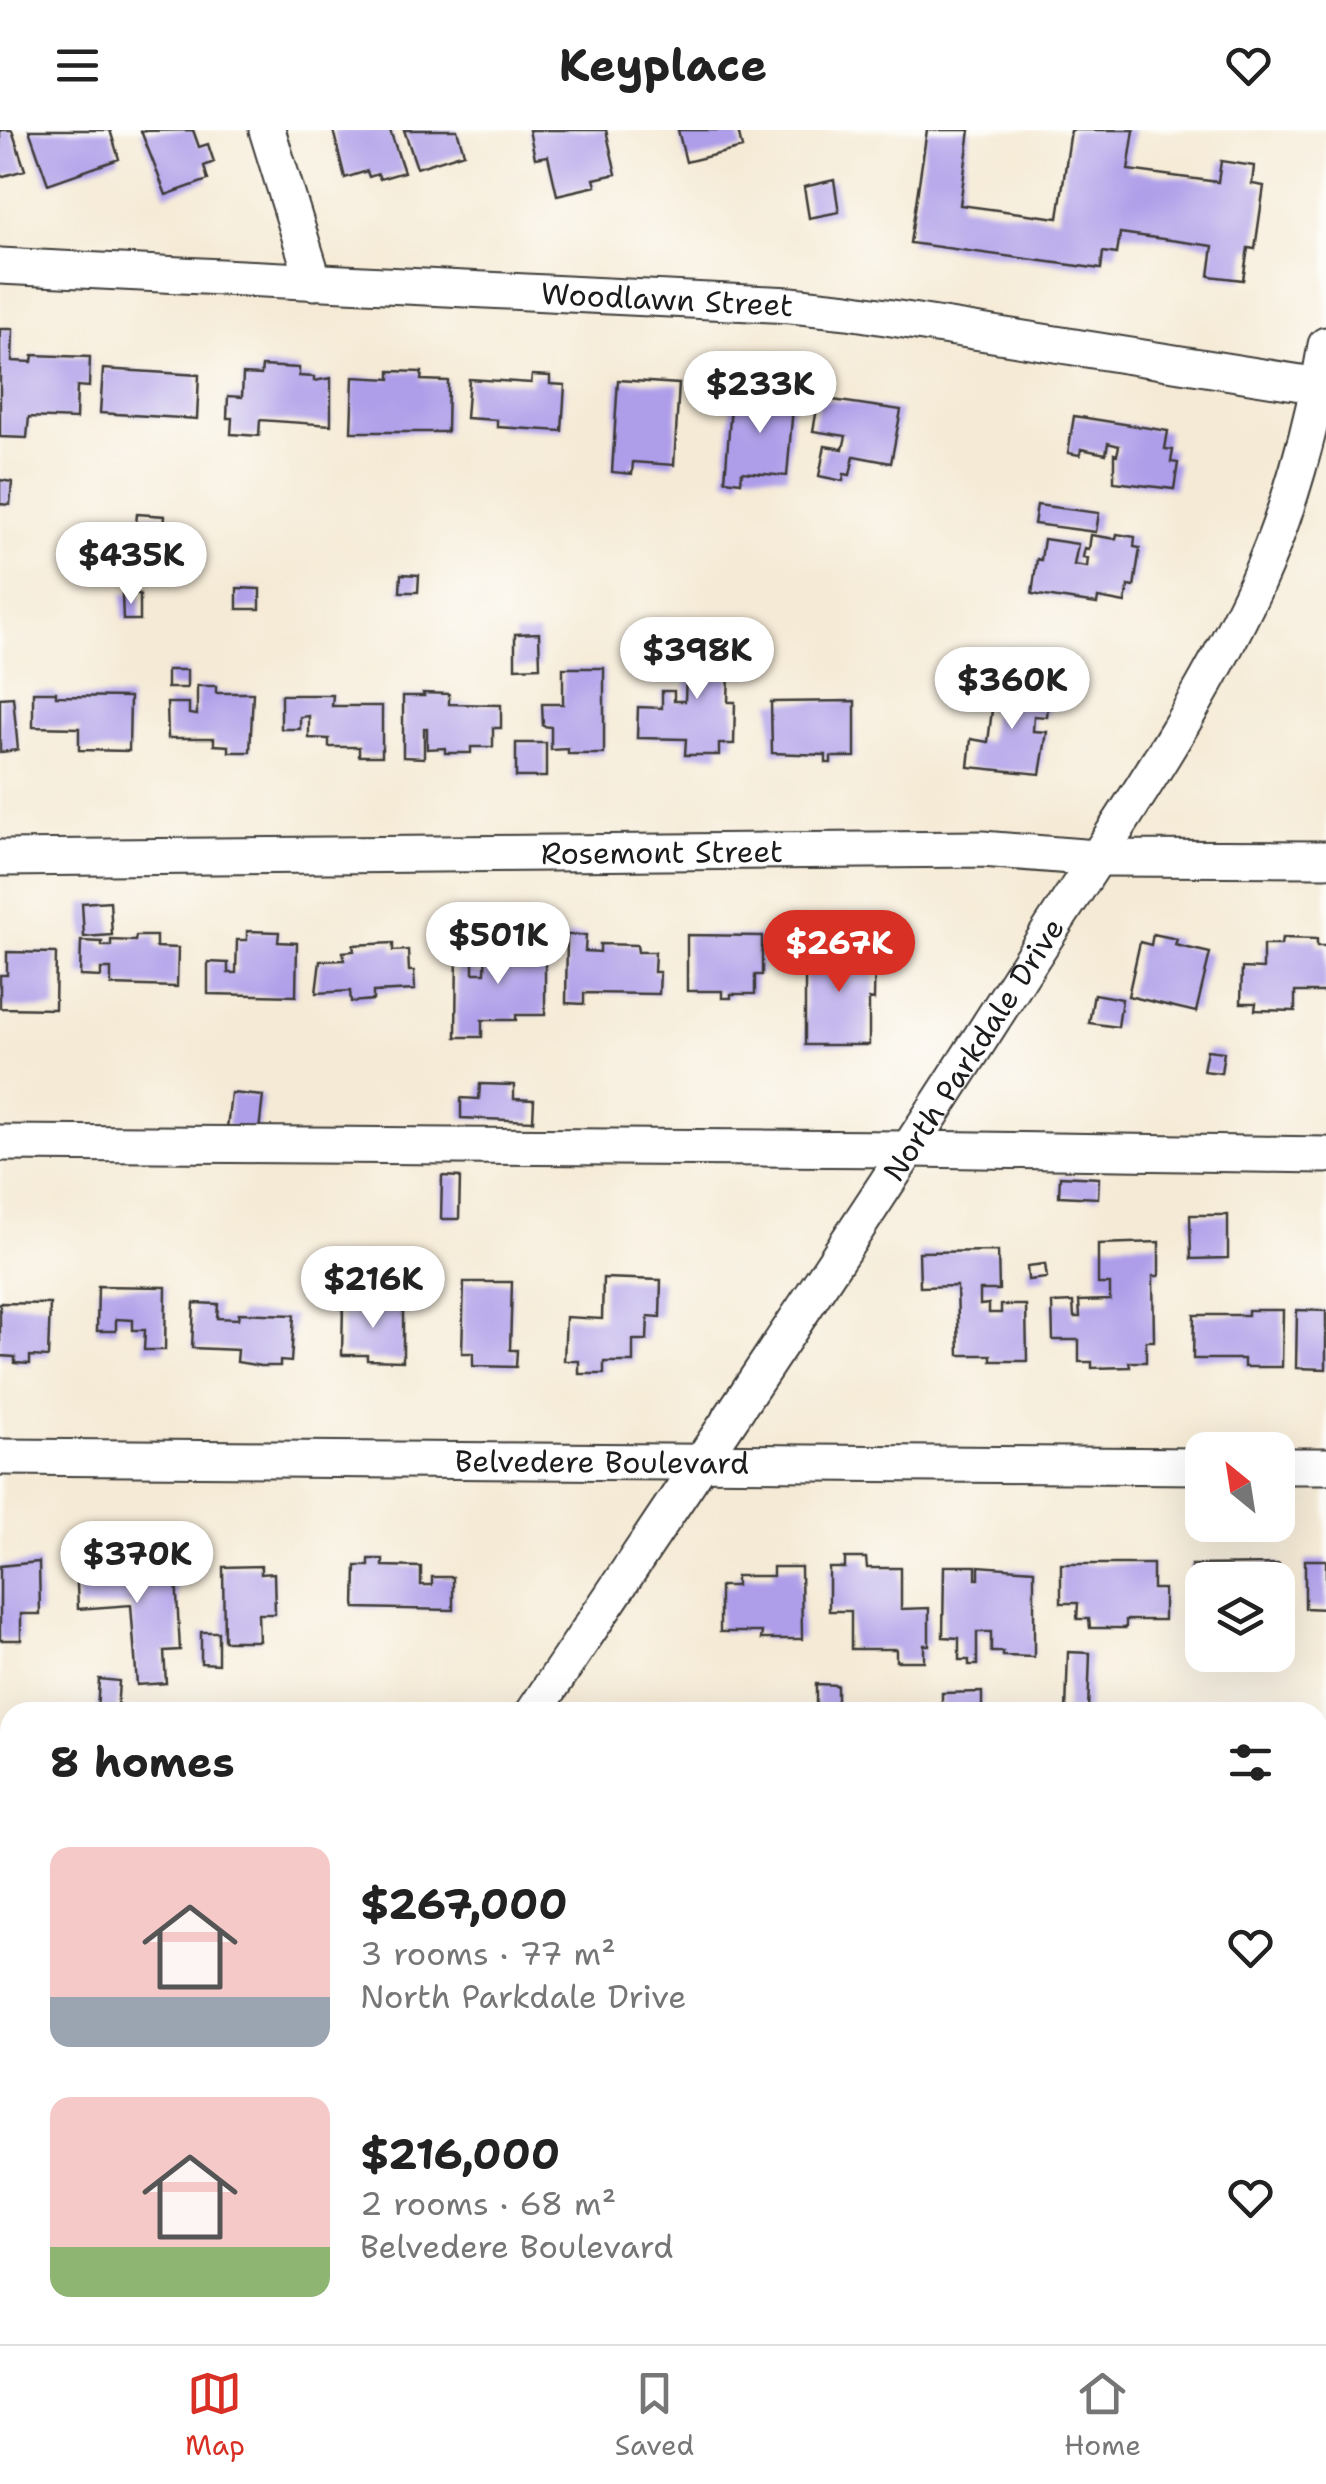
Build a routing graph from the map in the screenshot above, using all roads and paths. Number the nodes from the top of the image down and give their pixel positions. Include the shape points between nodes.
1 (267, 130) edge
2 (0, 266) edge
3 (314, 282) junction
4 (1326, 345) edge
5 (1323, 386) edge
6 (0, 858) edge
7 (1096, 858) junction
8 (1326, 859) edge
9 (0, 1143) edge
10 (911, 1148) junction
11 (1326, 1155) edge
12 (0, 1457) edge
13 (700, 1464) junction
14 (1185, 1466) edge
15 (1295, 1466) edge
16 (1326, 1466) edge
17 (541, 1702) edge

1 - 3 street
2 - 3 street, Woodlawn Street
3 - 5 street, Woodlawn Street via 829,309
4 - 5 street, North Parkdale Drive
5 - 7 street, North Parkdale Drive via 1256,586 1198,700
6 - 7 street, Rosemont Street via 982,849
7 - 8 street, Rosemont Street
7 - 10 street, North Parkdale Drive
9 - 10 street
10 - 11 street
10 - 13 street, North Parkdale Drive
12 - 13 street, Belvedere Boulevard
13 - 14 street, Belvedere Boulevard
13 - 17 street, North Parkdale Drive
15 - 16 street

